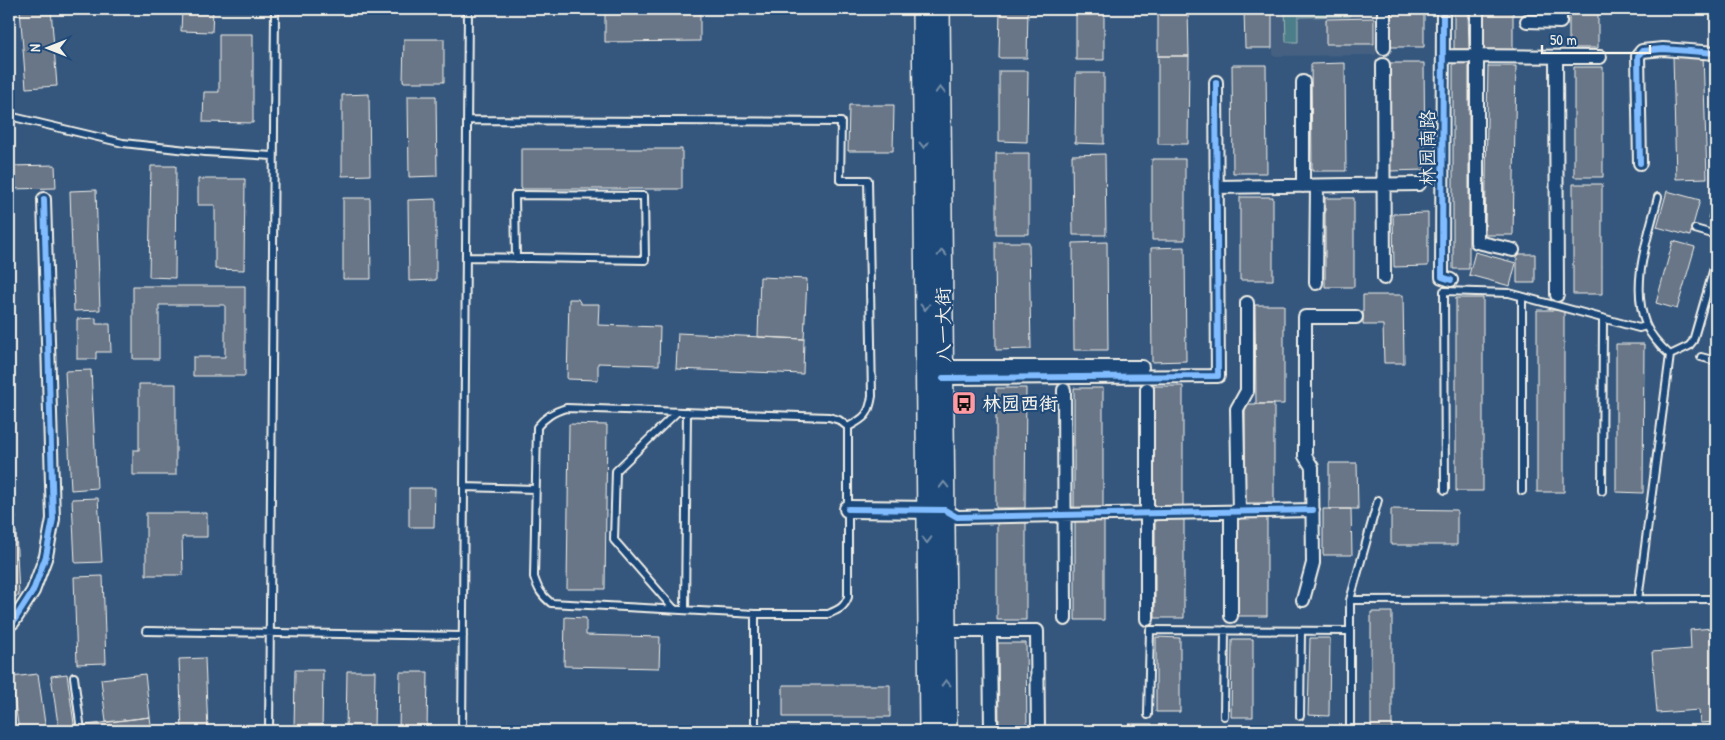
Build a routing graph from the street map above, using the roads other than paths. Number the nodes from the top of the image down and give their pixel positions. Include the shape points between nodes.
1 (275, 9) edge
2 (468, 9) edge
3 (922, 9) edge
4 (940, 9) edge
5 (1384, 9) edge
6 (1443, 9) edge
7 (1477, 9) edge
8 (1560, 9) edge
9 (1527, 21) dead end
10 (1384, 48) dead end
11 (1477, 52) junction
12 (1716, 53) edge
13 (1443, 56) junction
14 (1556, 56) junction
15 (1600, 56) dead end
16 (1383, 65) dead end
17 (1216, 82) dead end
18 (1303, 82) dead end
19 (9, 116) edge
20 (468, 120) junction
21 (273, 156) junction
22 (1640, 163) dead end
23 (1419, 184) dead end
24 (1383, 185) junction
25 (1303, 186) junction
26 (1317, 186) junction
27 (1217, 187) junction
28 (1658, 198) dead end
29 (44, 199) dead end
30 (1695, 229) dead end
31 (1716, 236) edge
32 (1514, 250) dead end
33 (466, 257) junction
34 (516, 258) junction
35 (1716, 261) edge
36 (1384, 278) dead end
37 (1452, 280) dead end
38 (1316, 283) dead end
39 (1522, 296) junction
40 (1557, 296) dead end
41 (1248, 303) dead end
42 (1356, 317) dead end
43 (1602, 318) junction
44 (1646, 326) junction
45 (1670, 355) junction
46 (1701, 357) dead end
47 (1716, 362) edge
48 (1142, 367) dead end
49 (943, 373) junction
50 (1147, 389) dead end
51 (1064, 390) dead end
52 (677, 412) junction
53 (687, 412) junction
54 (848, 427) junction
55 (464, 487) junction
56 (535, 488) junction
57 (1445, 490) dead end
58 (1522, 491) dead end
59 (1602, 491) dead end
60 (1378, 500) dead end
61 (848, 509) junction
62 (936, 510) junction
63 (1313, 510) junction
64 (1235, 512) junction
65 (1147, 514) junction
66 (1065, 515) junction
67 (1303, 600) dead end
68 (1350, 600) junction
69 (1638, 600) junction
70 (1716, 600) edge
71 (674, 610) junction
72 (684, 610) junction
73 (755, 614) junction
74 (1231, 616) dead end
75 (1065, 619) dead end
76 (1146, 619) dead end
77 (9, 624) edge
78 (1225, 630) junction
79 (146, 631) dead end
80 (946, 631) junction
81 (990, 631) junction
82 (1301, 631) junction
83 (1350, 631) junction
84 (269, 633) junction
85 (463, 636) junction
86 (74, 677) dead end
87 (1148, 715) dead end
88 (1224, 716) dead end
89 (1300, 716) dead end
90 (81, 731) edge
91 (269, 731) edge
92 (462, 731) edge
93 (755, 731) edge
94 (929, 731) edge
95 (947, 731) edge
96 (991, 731) edge
97 (1038, 731) edge
98 (1350, 731) edge

1 - 21 lane
2 - 20 lane
3 -> 62 main road, 八一大街
49 -> 4 main road, 八一大街
5 - 10 street
6 - 13 street, 林园南路
7 - 11 street
8 - 9 street via 1560,22
11 - 13 street
11 - 14 street
11 - 32 street via 1477,242
12 - 22 street via 1663,49 1642,51 1638,56
13 - 37 street, 林园南路 via 1442,277
14 - 15 street
14 - 40 street
16 - 24 street
17 - 27 street
18 - 25 street
19 - 21 lane via 123,143
20 - 33 lane
20 - 54 lane via 841,122 840,180 868,180 872,396 870,411
21 - 84 lane
23 - 24 street
24 - 26 street
24 - 36 street
25 - 26 street
25 - 27 street
26 - 38 street
27 - 49 street via 1218,376
28 - 44 lane via 1640,277
29 - 77 street via 54,519 46,556 33,591
30 - 31 lane
33 - 34 lane
33 - 55 lane
34 - 34 lane via 645,260 644,196 515,195
35 - 45 lane via 1693,341
39 - 43 lane
39 - 57 lane via 1444,291
39 - 58 lane
41 - 64 street via 1247,392 1238,409
42 - 63 street via 1305,317 1305,456 1312,467
43 - 44 lane via 1639,328
43 - 59 lane
44 - 45 lane
45 - 69 lane
46 - 47 lane
48 - 49 street
62 -> 49 main road, 八一大街
50 - 65 street
51 - 66 street
52 - 53 lane
52 - 56 lane via 566,408 552,413 537,427
52 - 71 lane via 616,471 614,540
53 - 54 lane via 829,417
53 - 72 lane
54 - 61 lane
55 - 56 lane
55 - 85 lane
56 - 71 lane via 534,577 543,597 551,603
60 - 68 lane
61 - 62 street
61 - 73 lane via 848,597 844,606 828,614
62 - 66 street via 957,517
62 - 80 main road, 八一大街
62 -> 94 main road, 八一大街
63 - 64 street
63 - 67 street via 1313,564
64 - 65 street
64 - 74 street
65 - 66 street
65 - 76 street
66 - 75 street
68 - 69 lane
68 - 83 lane
69 - 70 lane
71 - 72 lane
72 - 73 lane
73 - 93 lane
78 - 82 lane
78 - 87 lane via 1150,630
78 - 88 lane
79 - 84 lane
80 - 81 street
95 -> 80 main road, 八一大街
81 - 96 street
81 - 97 street via 1037,631
82 - 83 lane
82 - 89 lane
83 - 98 lane
84 - 85 lane
84 - 91 lane
85 - 92 lane
86 - 90 lane

